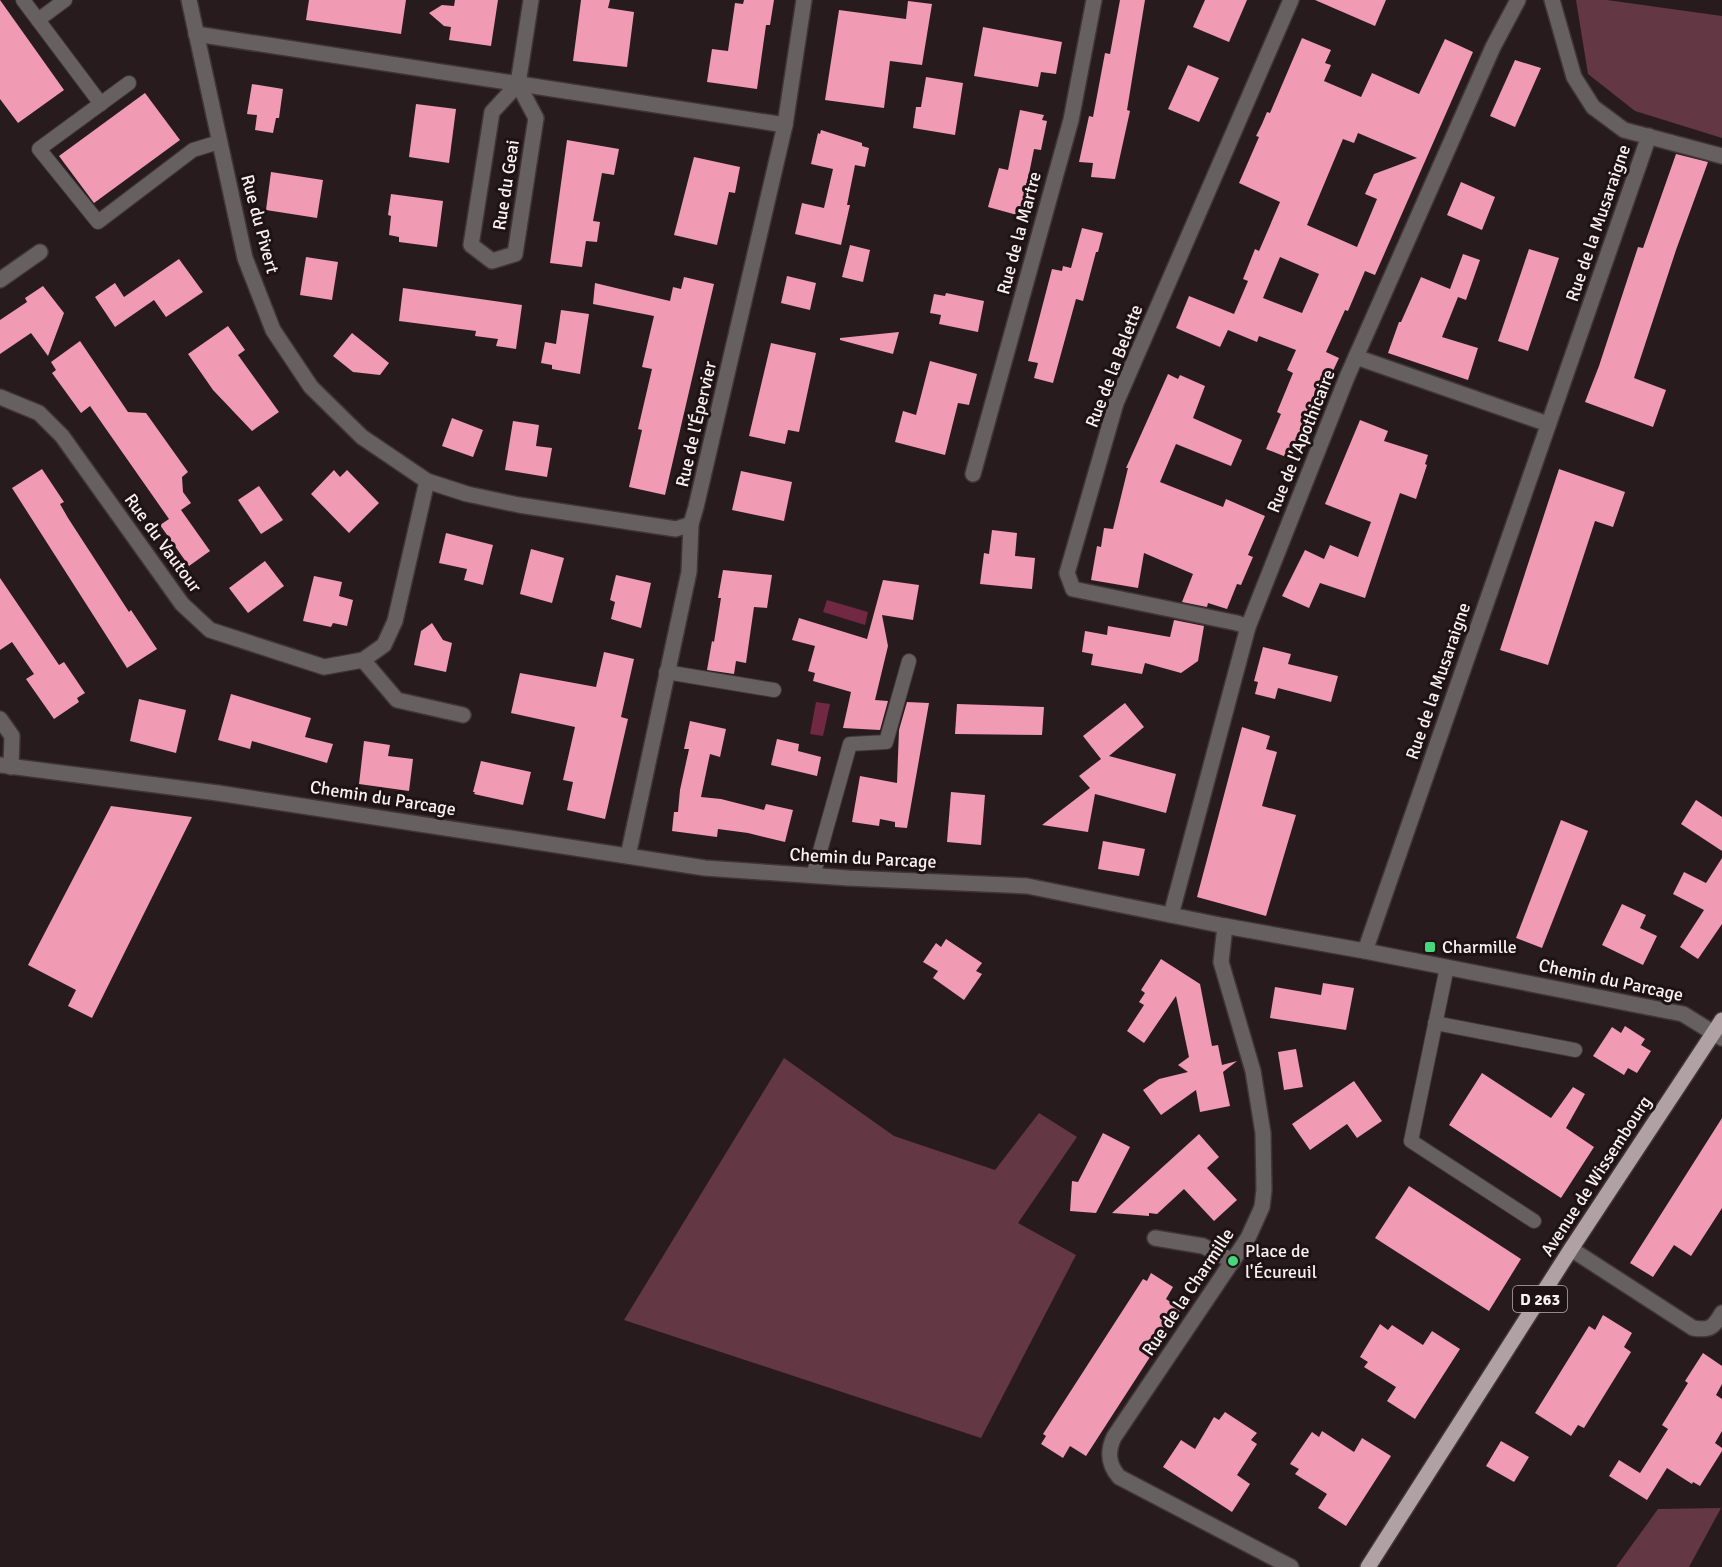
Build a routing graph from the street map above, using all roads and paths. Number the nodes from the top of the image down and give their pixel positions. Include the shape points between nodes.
1 (23, 0) edge
2 (64, 0) edge
3 (189, 0) edge
4 (531, 0) edge
5 (804, 0) edge
6 (1094, 0) edge
7 (1291, 0) edge
8 (1518, 0) edge
9 (1552, 0) edge
10 (38, 20) junction
11 (196, 34) junction
12 (129, 83) dead end
13 (518, 84) junction
14 (101, 104) junction
15 (785, 125) junction
16 (1649, 136) junction
17 (219, 142) junction
18 (1722, 156) edge
19 (40, 252) dead end
20 (0, 280) edge
21 (1356, 357) junction
22 (0, 397) edge
23 (1548, 424) junction
24 (973, 474) dead end
25 (427, 481) junction
26 (691, 524) junction
27 (1248, 627) junction
28 (363, 660) junction
29 (909, 661) dead end
30 (666, 672) junction
31 (774, 690) dead end
32 (463, 715) dead end
33 (0, 719) edge
34 (6, 766) edge
35 (628, 856) junction
36 (813, 876) junction
37 (1171, 915) junction
38 (1225, 926) junction
39 (1365, 951) junction
40 (1447, 967) junction
41 (1435, 1023) junction
42 (1719, 1030) edge
43 (1575, 1050) dead end
44 (1534, 1221) dead end
45 (1155, 1238) dead end
46 (1571, 1249) junction
47 (1233, 1261) junction
48 (1722, 1313) edge
49 (1291, 1567) edge
50 (1368, 1567) edge

1 - 10 lane
2 - 10 lane
3 - 11 street, Rue du Pivert
4 - 13 street
5 - 15 street, Rue de l'Épervier
6 - 24 street, Rue de la Martre via 1071,120
7 - 27 street, Rue de la Belette via 1116,403 1067,573 1072,589
8 - 21 street, Rue de l'Apothicaire via 1493,47
9 - 16 street via 1574,77 1593,106 1624,130
10 - 14 lane
11 - 13 street
11 - 17 street, Rue du Pivert
12 - 14 lane
13 - 13 street, Rue du Geai via 492,112 471,245 492,261 515,254 536,118
13 - 15 street
14 - 17 lane via 39,149 98,222 193,150
15 - 26 street, Rue de l'Épervier
16 - 18 street
16 - 23 street, Rue de la Musaraigne
17 - 25 street, Rue du Pivert via 245,258 273,330 311,387 328,404 362,437
19 - 20 street
21 - 23 street
21 - 27 street, Rue de l'Apothicaire
22 - 28 street, Rue du Vautour via 39,413 62,436 182,604 210,630 324,667
23 - 39 street, Rue de la Musaraigne
25 - 26 street, Rue du Pivert via 519,505 676,529
25 - 28 street, Rue du Vautour via 395,621 384,645
26 - 30 street, Rue de l'Épervier via 689,572
27 - 37 street, Rue de l'Apothicaire
28 - 32 street via 397,700
29 - 36 lane via 886,742 850,744
30 - 31 lane
30 - 35 street, Rue de l'Épervier
33 - 34 street via 12,736
34 - 35 street, Chemin du Parcage via 218,793
35 - 36 street, Chemin du Parcage via 705,868
36 - 37 street, Chemin du Parcage via 1027,886
37 - 38 street, Chemin du Parcage
38 - 39 street, Chemin du Parcage
38 - 47 street, Rue de la Charmille via 1221,962 1253,1071 1263,1133 1262,1207
39 - 40 street, Chemin du Parcage
40 - 41 lane
40 - 42 street, Chemin du Parcage via 1683,1014
41 - 43 lane
41 - 44 lane via 1411,1141
42 - 46 main road, Avenue de Wissembourg / D 263
45 - 47 street via 1203,1246
46 - 48 street via 1693,1328 1704,1330 1715,1325
46 - 50 main road, Avenue de Wissembourg / D 263
47 - 49 street, Rue de la Charmille via 1114,1437 1109,1458 1119,1477

